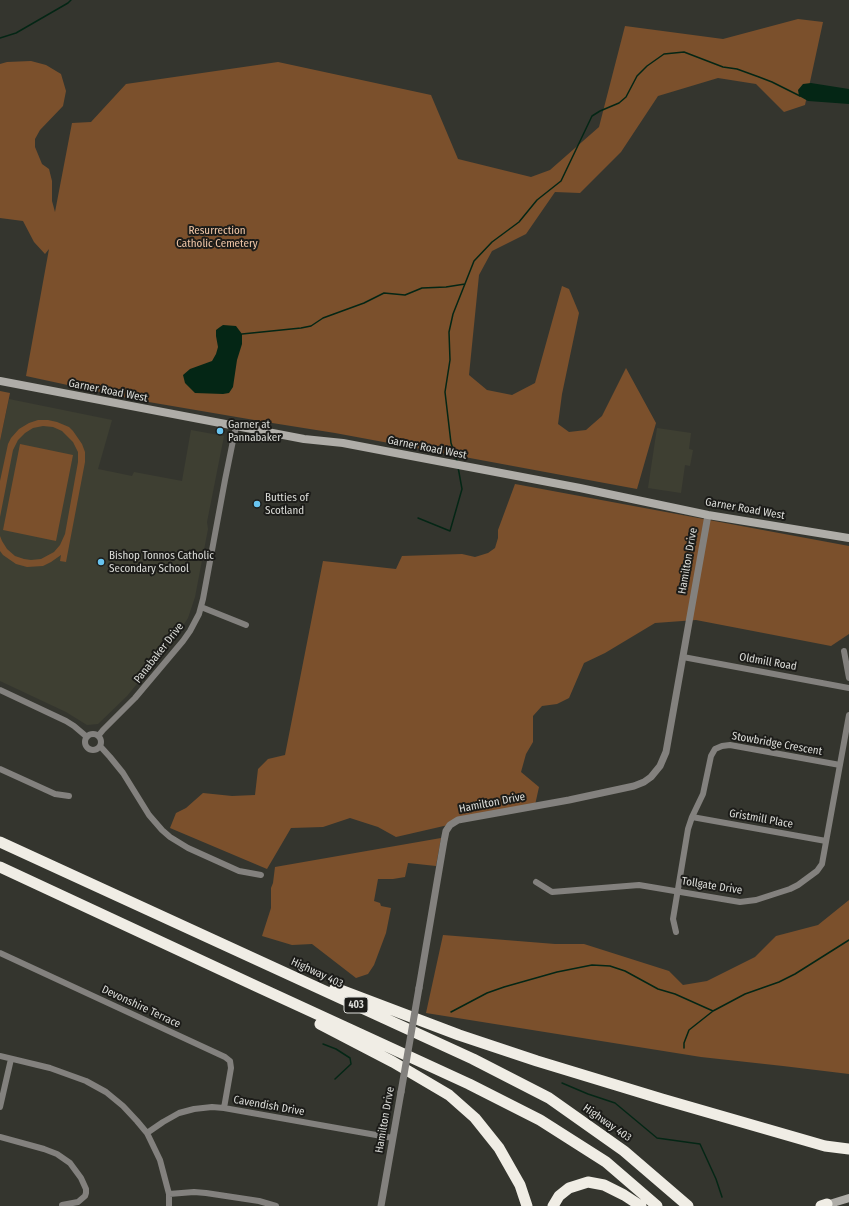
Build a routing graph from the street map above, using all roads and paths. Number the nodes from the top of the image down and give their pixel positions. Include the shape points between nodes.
1 (0, 381) edge
2 (236, 426) junction
3 (708, 514) junction
4 (849, 538) edge
5 (201, 607) junction
6 (246, 625) dead end
7 (844, 651) dead end
8 (683, 657) junction
9 (849, 678) edge
10 (849, 688) edge
11 (0, 690) edge
12 (849, 715) edge
13 (99, 736) junction
14 (87, 737) junction
15 (100, 746) junction
16 (840, 765) junction
17 (0, 769) edge
18 (69, 796) dead end
19 (692, 817) junction
20 (826, 841) junction
21 (0, 842) edge
22 (0, 867) edge
23 (261, 875) dead end
24 (536, 882) dead end
25 (677, 891) junction
26 (676, 932) dead end
27 (0, 953) edge
28 (258, 960) junction
29 (258, 988) junction
30 (0, 1056) edge
31 (12, 1059) junction
32 (0, 1107) edge
33 (224, 1108) junction
34 (147, 1133) junction
35 (0, 1137) edge
36 (393, 1138) junction
37 (849, 1149) edge
38 (169, 1194) junction
39 (849, 1198) edge
40 (62, 1205) edge
41 (824, 1205) edge
42 (169, 1206) edge
43 (276, 1206) edge
44 (381, 1206) edge
45 (527, 1206) edge
46 (554, 1206) edge
47 (641, 1206) edge
48 (658, 1206) edge
49 (688, 1206) edge

1 - 2 main road, Garner Road West
2 - 3 main road, Garner Road West via 304,439 343,443
2 - 5 street, Panabaker Drive
3 - 4 main road, Garner Road West
3 - 8 street, Hamilton Drive
5 - 6 street
5 - 13 street, Panabaker Drive via 183,641
7 - 9 street
8 - 10 street, Oldmill Road
8 - 36 street, Hamilton Drive, bridge via 665,755 658,770 647,780 629,787 569,800 458,820 446,831
11 - 14 street via 66,720
12 - 16 street, Tollgate Drive
13 - 14 street via 91,734
13 - 15 street
14 - 15 street via 86,747 94,750
15 - 23 street via 120,769 148,815 170,837 238,871
16 - 19 street, Stowbridge Crescent via 730,745 722,746 711,756 703,794
16 - 20 street, Tollgate Drive
17 - 18 street via 56,794
19 - 20 street, Gristmill Place
19 - 25 street, Stowbridge Crescent
20 - 25 street, Tollgate Drive via 820,868 790,889 756,900 740,902
21 - 28 highway, Highway 403 / 403
22 - 29 highway, 403
24 - 25 street, Tollgate Drive via 552,892 640,885
25 - 26 street, Stowbridge Crescent via 673,920
27 - 33 street, Devonshire Terrace via 230,1061
28 - 37 highway via 459,1035 537,1061 825,1146
28 - 49 highway, Highway 403 / 403 via 473,1058 549,1098 624,1150
29 - 45 highway via 449,1095 475,1118 499,1148 520,1185
29 - 48 highway, 403 via 469,1084 540,1120 606,1162
30 - 31 street
31 - 32 street
31 - 34 street via 50,1068 86,1081 106,1092 123,1106
33 - 34 street, Cavendish Drive via 194,1109 180,1113
33 - 36 street, Cavendish Drive
34 - 38 street via 160,1160
35 - 40 street via 44,1149 70,1163 81,1178 86,1192 78,1202
36 - 44 street, Hamilton Drive
38 - 42 street
38 - 43 street via 206,1193
39 - 41 main road
46 - 47 highway via 558,1196 569,1188 588,1182 604,1185

